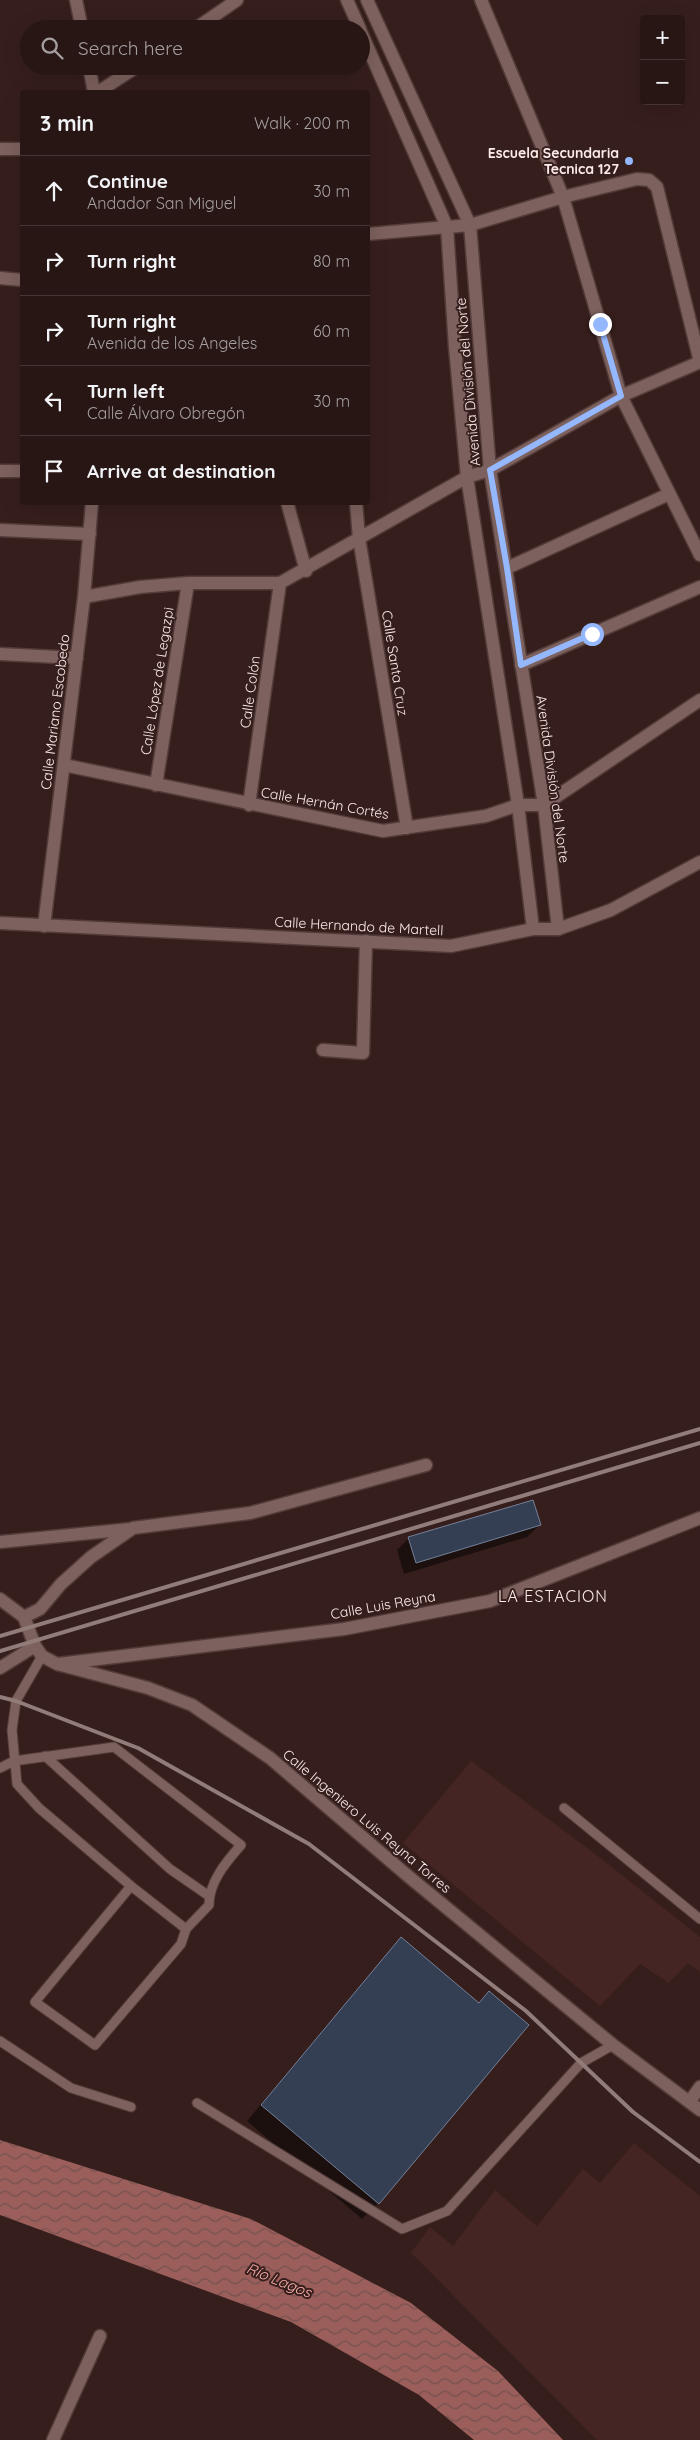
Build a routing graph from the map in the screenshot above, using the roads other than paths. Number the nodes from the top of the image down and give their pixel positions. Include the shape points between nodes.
1 (76, 0) edge
2 (347, 0) edge
3 (366, 0) edge
4 (481, 0) edge
5 (229, 2) edge
6 (80, 20) edge
7 (206, 20) edge
8 (356, 20) edge
9 (370, 53) edge
10 (91, 75) edge
11 (124, 75) edge
12 (94, 90) edge
13 (101, 90) edge
14 (0, 149) edge
15 (20, 149) edge
16 (562, 197) junction
17 (470, 225) junction
18 (447, 227) junction
19 (370, 234) edge
20 (0, 278) edge
21 (20, 280) edge
22 (700, 362) edge
23 (621, 396) junction
24 (20, 470) edge
25 (490, 470) junction
26 (0, 471) edge
27 (468, 477) junction
28 (669, 494) junction
29 (92, 505) edge
30 (288, 505) edge
31 (356, 505) edge
32 (0, 530) edge
33 (90, 534) junction
34 (359, 538) junction
35 (700, 555) edge
36 (507, 568) junction
37 (306, 571) junction
38 (188, 583) junction
39 (280, 584) junction
40 (700, 587) edge
41 (84, 597) junction
42 (0, 654) edge
43 (77, 658) junction
44 (521, 665) junction
45 (700, 700) edge
46 (64, 766) junction
47 (156, 785) junction
48 (249, 805) junction
49 (518, 805) junction
50 (544, 805) junction
51 (407, 828) junction
52 (700, 862) edge
53 (0, 924) edge
54 (44, 926) junction
55 (533, 929) junction
56 (558, 929) junction
57 (366, 942) junction
58 (323, 1050) dead end
59 (426, 1465) dead end
60 (700, 1518) edge
61 (133, 1528) junction
62 (0, 1542) edge
63 (0, 1599) edge
64 (24, 1617) junction
65 (39, 1651) junction
66 (57, 1664) junction
67 (0, 1668) edge
68 (45, 1756) junction
69 (14, 1761) junction
70 (0, 1768) edge
71 (564, 1808) dead end
72 (131, 1886) junction
73 (209, 1896) junction
74 (700, 1919) edge
75 (186, 1929) junction
76 (0, 2041) edge
77 (613, 2045) junction
78 (700, 2087) edge
79 (690, 2102) junction
80 (197, 2103) dead end
81 (132, 2107) dead end
82 (700, 2110) edge
83 (100, 2336) dead end
84 (53, 2440) edge

1 - 6 street
2 - 8 street, Avenida División del Norte
3 - 17 street, Avenida División del Norte
4 - 16 street
5 - 7 street
9 - 18 street, Avenida División del Norte
10 - 12 street
11 - 13 street
14 - 15 street
16 - 17 street
16 - 22 street via 638,179 649,180 657,187
16 - 23 street
17 - 18 street
17 - 25 street, Avenida División del Norte
18 - 19 street
18 - 27 street, Avenida División del Norte
20 - 21 street
22 - 23 street
23 - 25 street
23 - 28 street
24 - 26 street
25 - 27 street
25 - 36 street, Avenida División del Norte
27 - 34 street
27 - 49 street, Avenida División del Norte
28 - 35 street
28 - 36 street
29 - 33 street, Calle Mariano Escobedo
30 - 37 street
31 - 34 street, Calle Santa Cruz
32 - 33 street
33 - 41 street, Calle Mariano Escobedo
34 - 37 street
34 - 51 street, Calle Santa Cruz
36 - 44 street, Avenida División del Norte
37 - 39 street
38 - 39 street
38 - 41 street
38 - 47 street, Calle López de Legazpi
39 - 48 street, Calle Colón
40 - 44 street
41 - 43 street, Calle Mariano Escobedo
42 - 43 street
43 - 46 street, Calle Mariano Escobedo
44 - 50 street, Avenida División del Norte
45 - 50 street
46 - 47 street, Calle Hernán Cortés
46 - 54 street, Calle Mariano Escobedo
47 - 48 street, Calle Hernán Cortés
48 - 51 street, Calle Hernán Cortés via 384,831
49 - 50 street, Calle Hernán Cortés
49 - 51 street, Calle Hernán Cortés via 486,816
49 - 55 street, Avenida División del Norte
50 - 56 street, Avenida División del Norte
52 - 56 street, Calle Hernando de Martell via 611,910
53 - 54 street, Calle Hernando de Martell
54 - 57 street, Calle Hernando de Martell
55 - 56 street, Calle Hernando de Martell
55 - 57 street, Calle Hernando de Martell via 451,946
57 - 58 street via 363,1053
59 - 61 street via 250,1513
60 - 66 street, Calle Luis Reyna via 490,1601 344,1629
61 - 62 street
61 - 64 street via 91,1557 61,1584 40,1609
63 - 64 street
64 - 65 street
65 - 66 street, Calle Ingeniero Luis Reyna Torres
65 - 67 street
65 - 69 lane via 16,1702 12,1730
66 - 77 street, Calle Ingeniero Luis Reyna Torres via 148,1688 192,1705 254,1747
68 - 69 lane
68 - 73 lane via 170,1870
68 - 73 lane via 114,1747 241,1845 224,1864
69 - 70 lane
69 - 72 lane via 17,1784 39,1808
71 - 74 lane
72 - 75 lane
72 - 75 lane via 35,2002 95,2045 180,1944
73 - 75 lane via 209,1906
76 - 81 lane via 71,2088
77 - 79 street, Calle Ingeniero Luis Reyna Torres
77 - 80 lane via 581,2063 447,2211 402,2229
78 - 79 street
79 - 82 street, Calle Ingeniero Luis Reyna Torres
83 - 84 street

